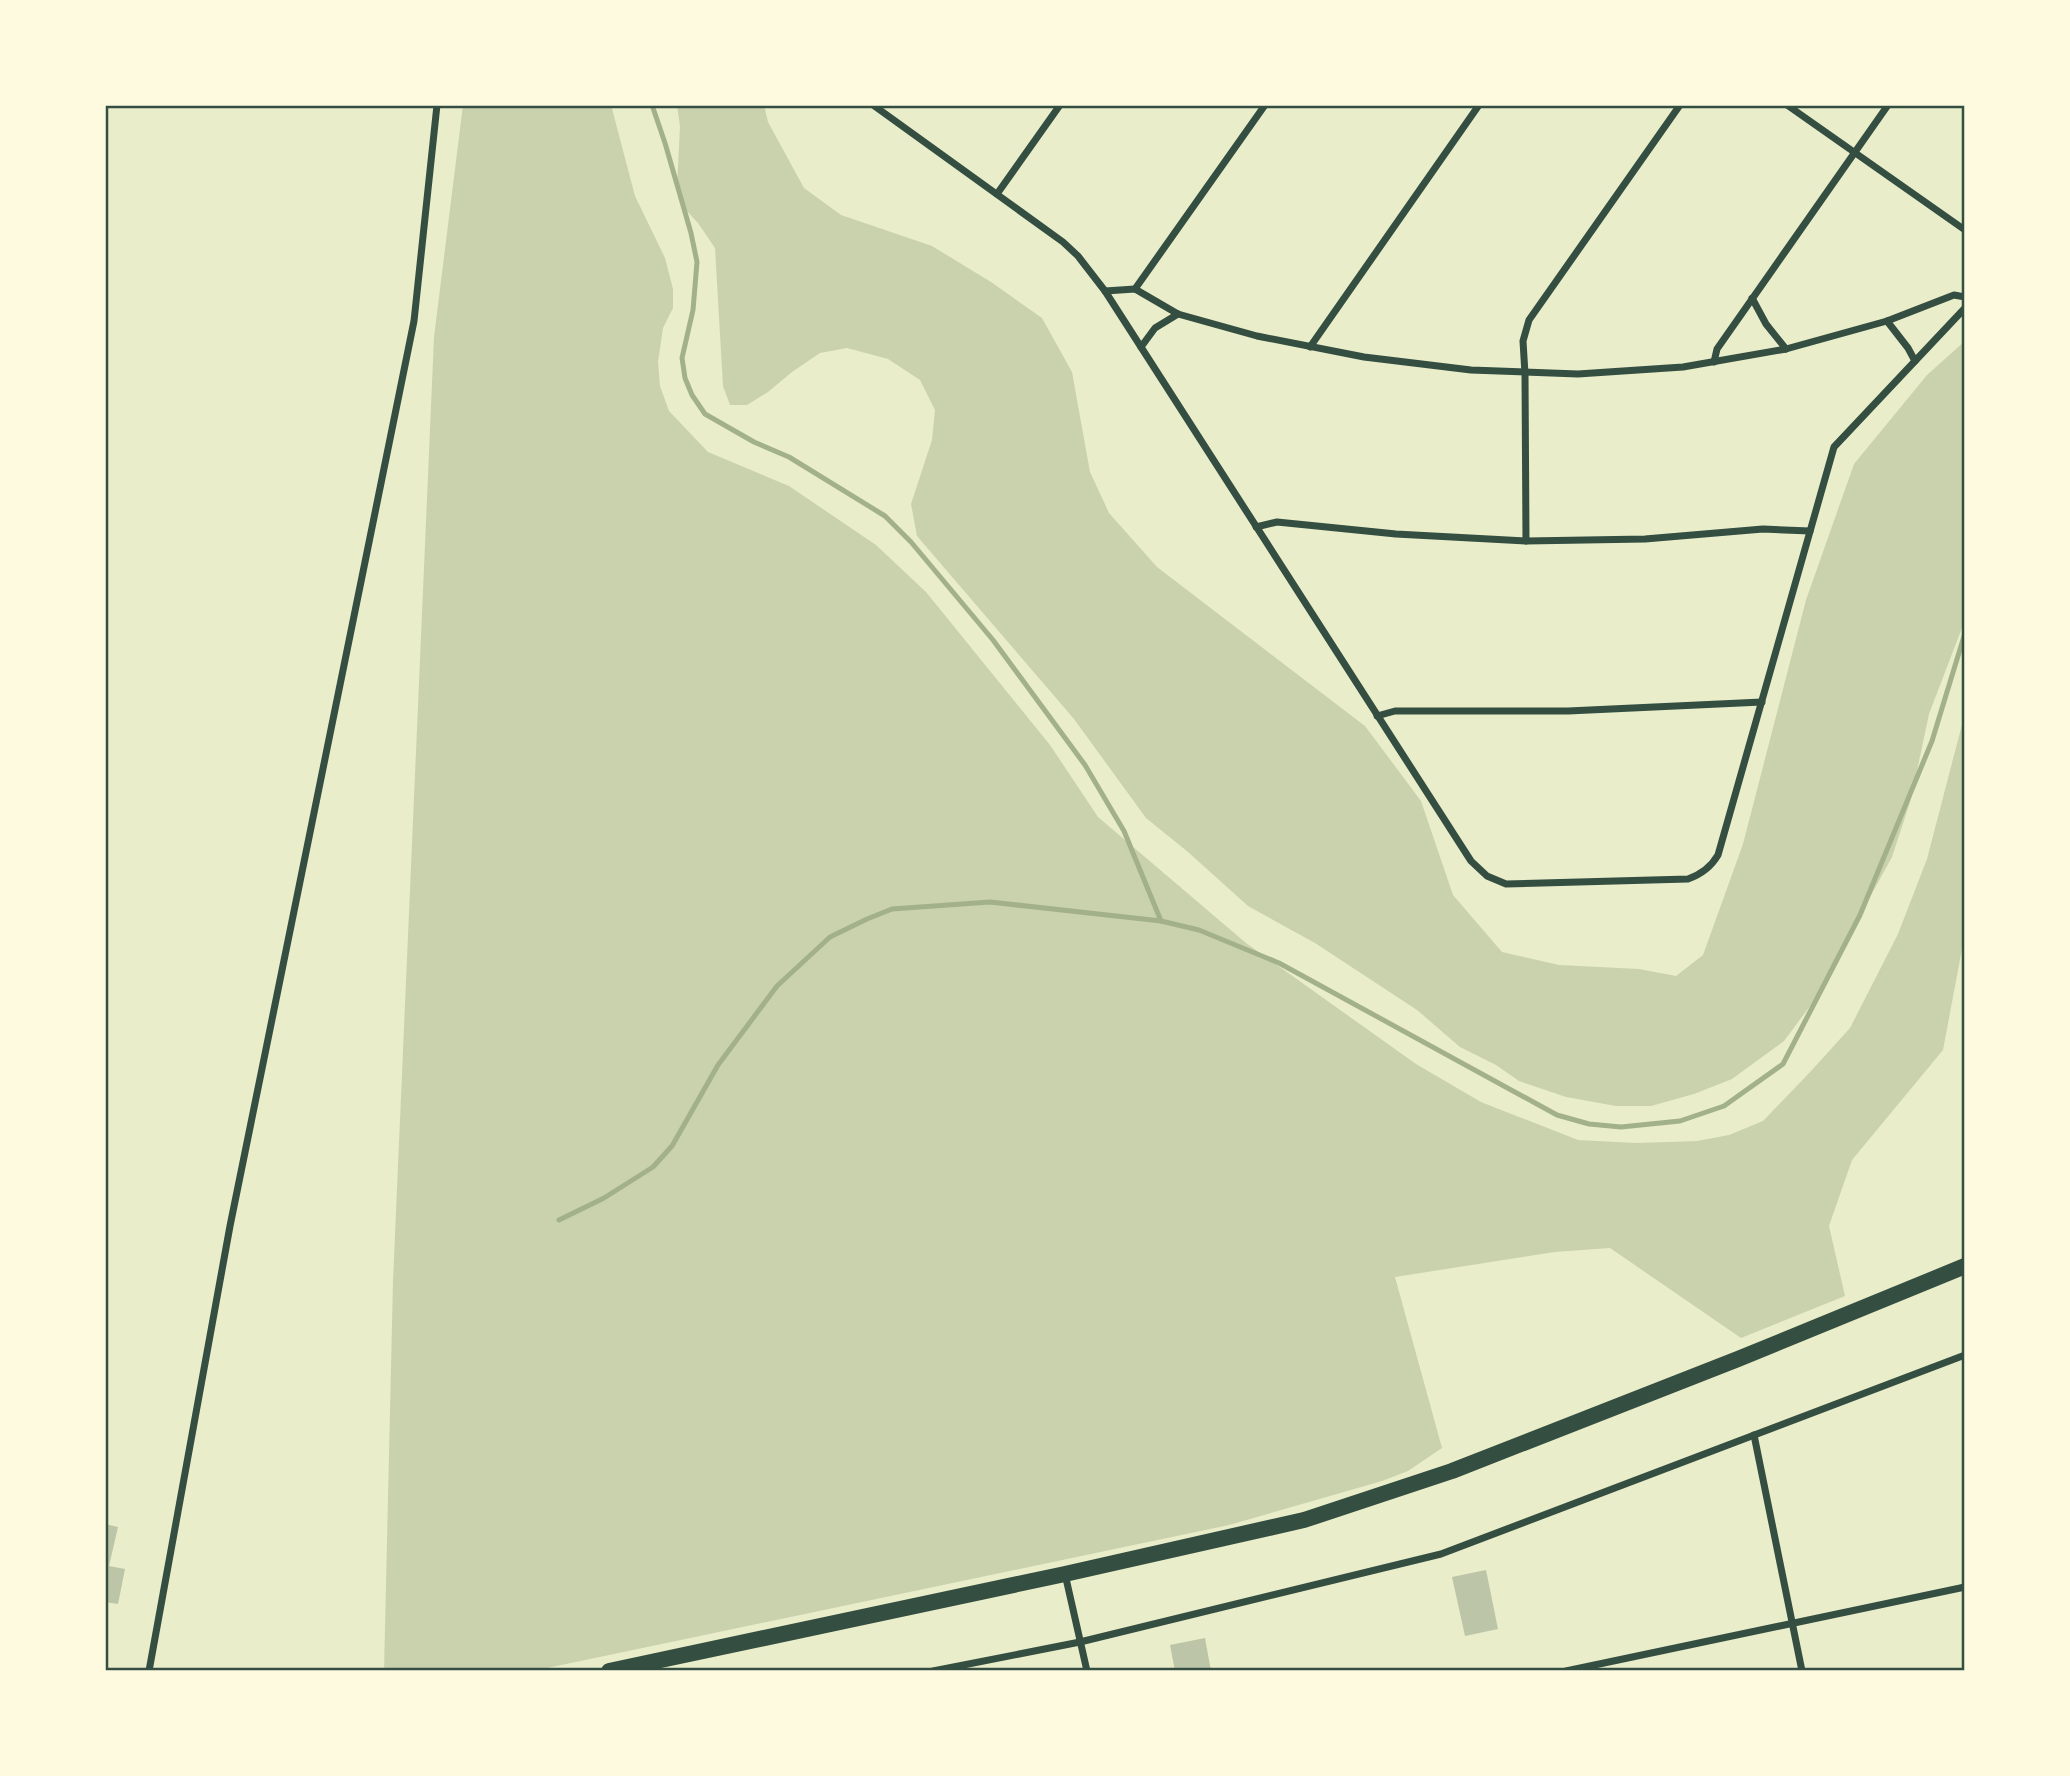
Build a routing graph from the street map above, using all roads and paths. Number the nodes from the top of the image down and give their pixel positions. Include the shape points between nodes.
1 (438, 105) edge
2 (873, 105) edge
3 (1060, 105) edge
4 (1265, 105) edge
5 (1479, 105) edge
6 (1680, 105) edge
7 (1787, 105) edge
8 (1888, 105) edge
9 (1855, 152) junction
10 (997, 194) junction
11 (1965, 230) edge
12 (1135, 289) junction
13 (1105, 291) junction
14 (1965, 297) edge
15 (1752, 299) junction
16 (1965, 308) edge
17 (1178, 314) junction
18 (1887, 321) junction
19 (1141, 347) junction
20 (1310, 347) junction
21 (1786, 349) junction
22 (1915, 361) junction
23 (1714, 362) junction
24 (1525, 374) junction
25 (1256, 527) junction
26 (1810, 531) junction
27 (1526, 541) junction
28 (1762, 702) junction
29 (1377, 716) junction
30 (1965, 1266) edge
31 (1965, 1355) edge
32 (1754, 1435) junction
33 (1065, 1574) junction
34 (1965, 1587) edge
35 (1792, 1624) junction
36 (1080, 1642) junction
37 (149, 1671) edge
38 (609, 1671) edge
39 (933, 1671) edge
40 (1087, 1671) edge
41 (1566, 1671) edge
42 (1802, 1671) edge

1 - 37 street via 414,321 230,1226
2 - 10 street
3 - 10 street
4 - 12 street
5 - 20 street
6 - 24 street via 1529,320 1523,341
7 - 9 street
8 - 9 street
9 - 11 street
9 - 15 street
10 - 13 street via 1071,249
12 - 13 street
12 - 17 street
13 - 19 street
14 - 18 street via 1954,295
15 - 21 street
15 - 23 street via 1717,348
16 - 22 street
17 - 19 street via 1155,328
17 - 20 street
18 - 21 street
18 - 22 street
19 - 25 street
20 - 24 street via 1417,365
21 - 23 street
22 - 26 street via 1834,447
23 - 24 street via 1630,372
24 - 27 street
25 - 27 street via 1277,522
25 - 29 street
26 - 27 street via 1763,528 1645,539
26 - 28 street
28 - 29 street via 1568,711 1395,711
28 - 29 street via 1718,855 1697,876 1674,879 1506,884 1487,876 1471,862
30 - 33 main road via 1452,1471 1304,1520
31 - 32 street
32 - 35 street
32 - 36 street via 1441,1555
33 - 36 street
33 - 38 main road
34 - 35 street
35 - 41 street
35 - 42 street
36 - 39 street
36 - 40 street

